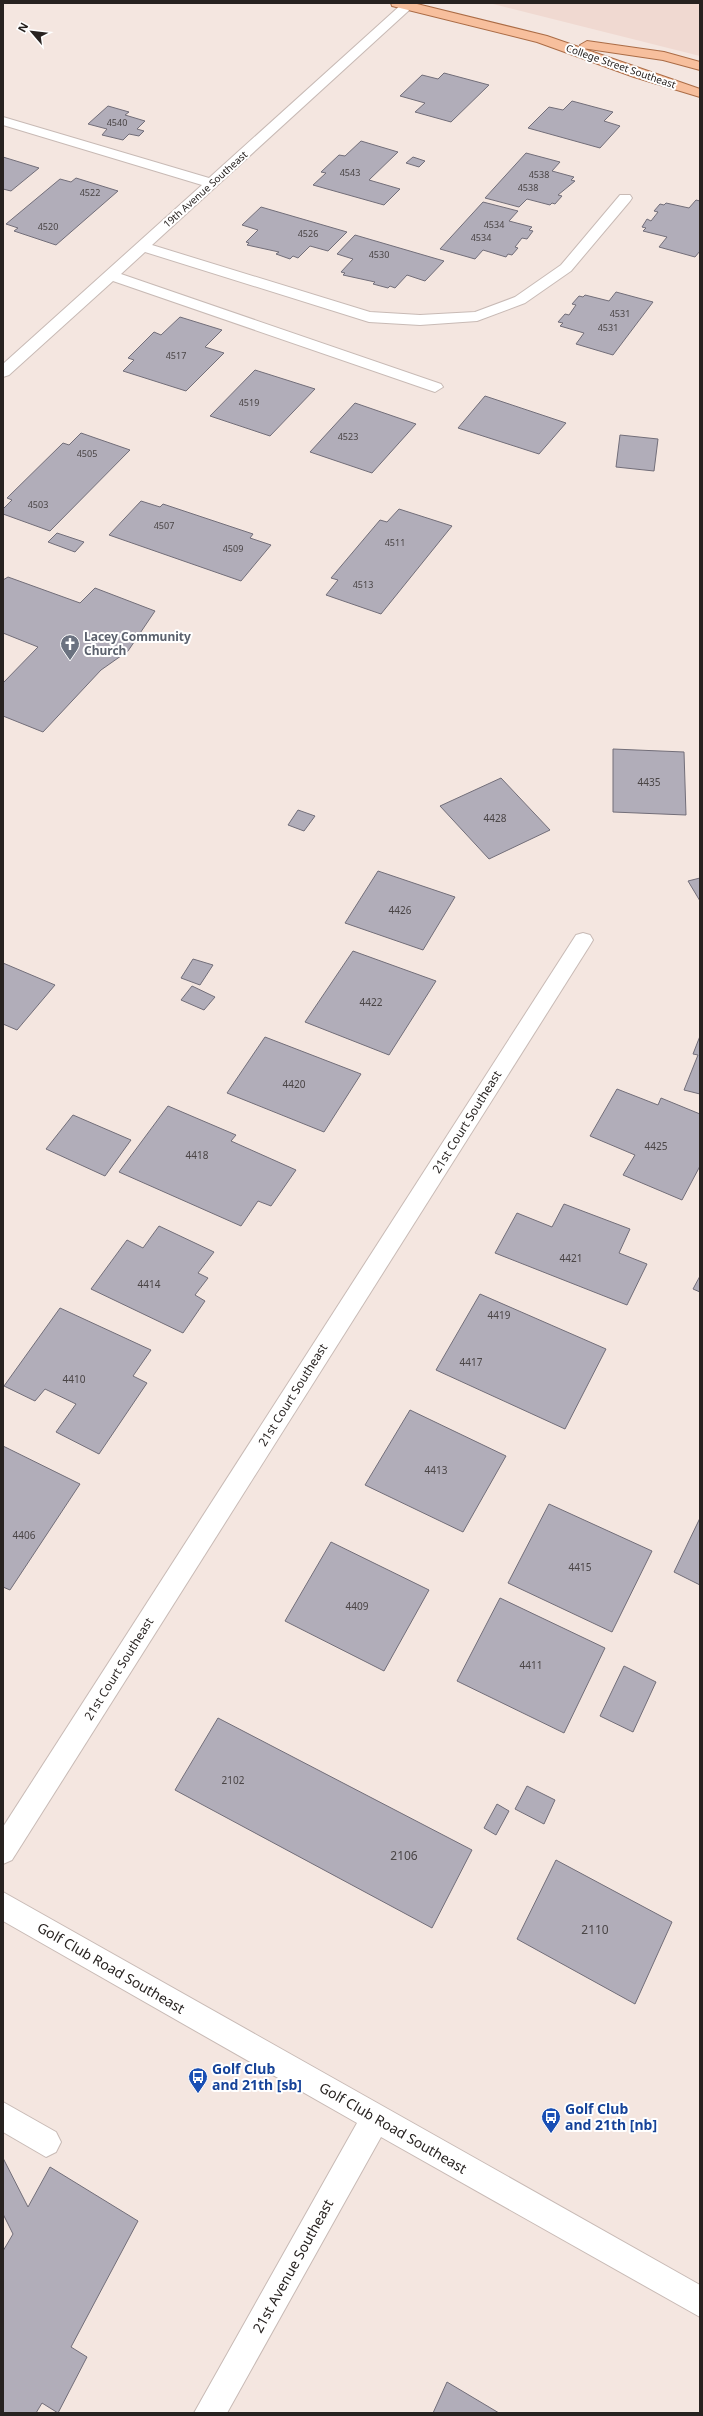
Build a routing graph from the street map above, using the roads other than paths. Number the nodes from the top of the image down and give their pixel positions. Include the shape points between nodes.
1 (406, 4) edge
2 (542, 39) junction
3 (700, 66) edge
4 (700, 93) edge
5 (3, 121) edge
6 (212, 183) junction
7 (625, 198) dead end
8 (142, 246) junction
9 (110, 275) junction
10 (3, 349) edge
11 (21, 355) junction
12 (3, 372) edge
13 (435, 387) dead end
14 (583, 940) dead end
15 (3, 1851) edge
16 (3, 1906) edge
17 (3, 2116) edge
18 (376, 2118) junction
19 (46, 2142) dead end
20 (700, 2302) edge
21 (210, 2413) edge

1 - 2 main road, College Street Southeast
1 - 6 street, 19th Avenue Southeast
2 - 3 main road, College Street Southeast via 664,56
2 - 4 main road, College Street Southeast
5 - 6 street
6 - 8 street, 19th Avenue Southeast
7 - 8 street via 566,268 520,300 477,316 420,320 369,317
8 - 9 street, 19th Avenue Southeast
9 - 11 street, 19th Avenue Southeast
9 - 13 street
10 - 11 street
11 - 12 street, 19th Avenue Southeast
14 - 15 street, 21st Court Southeast
16 - 18 street, Golf Club Road Southeast
17 - 19 street
18 - 20 street, Golf Club Road Southeast
18 - 21 street, 21st Avenue Southeast

